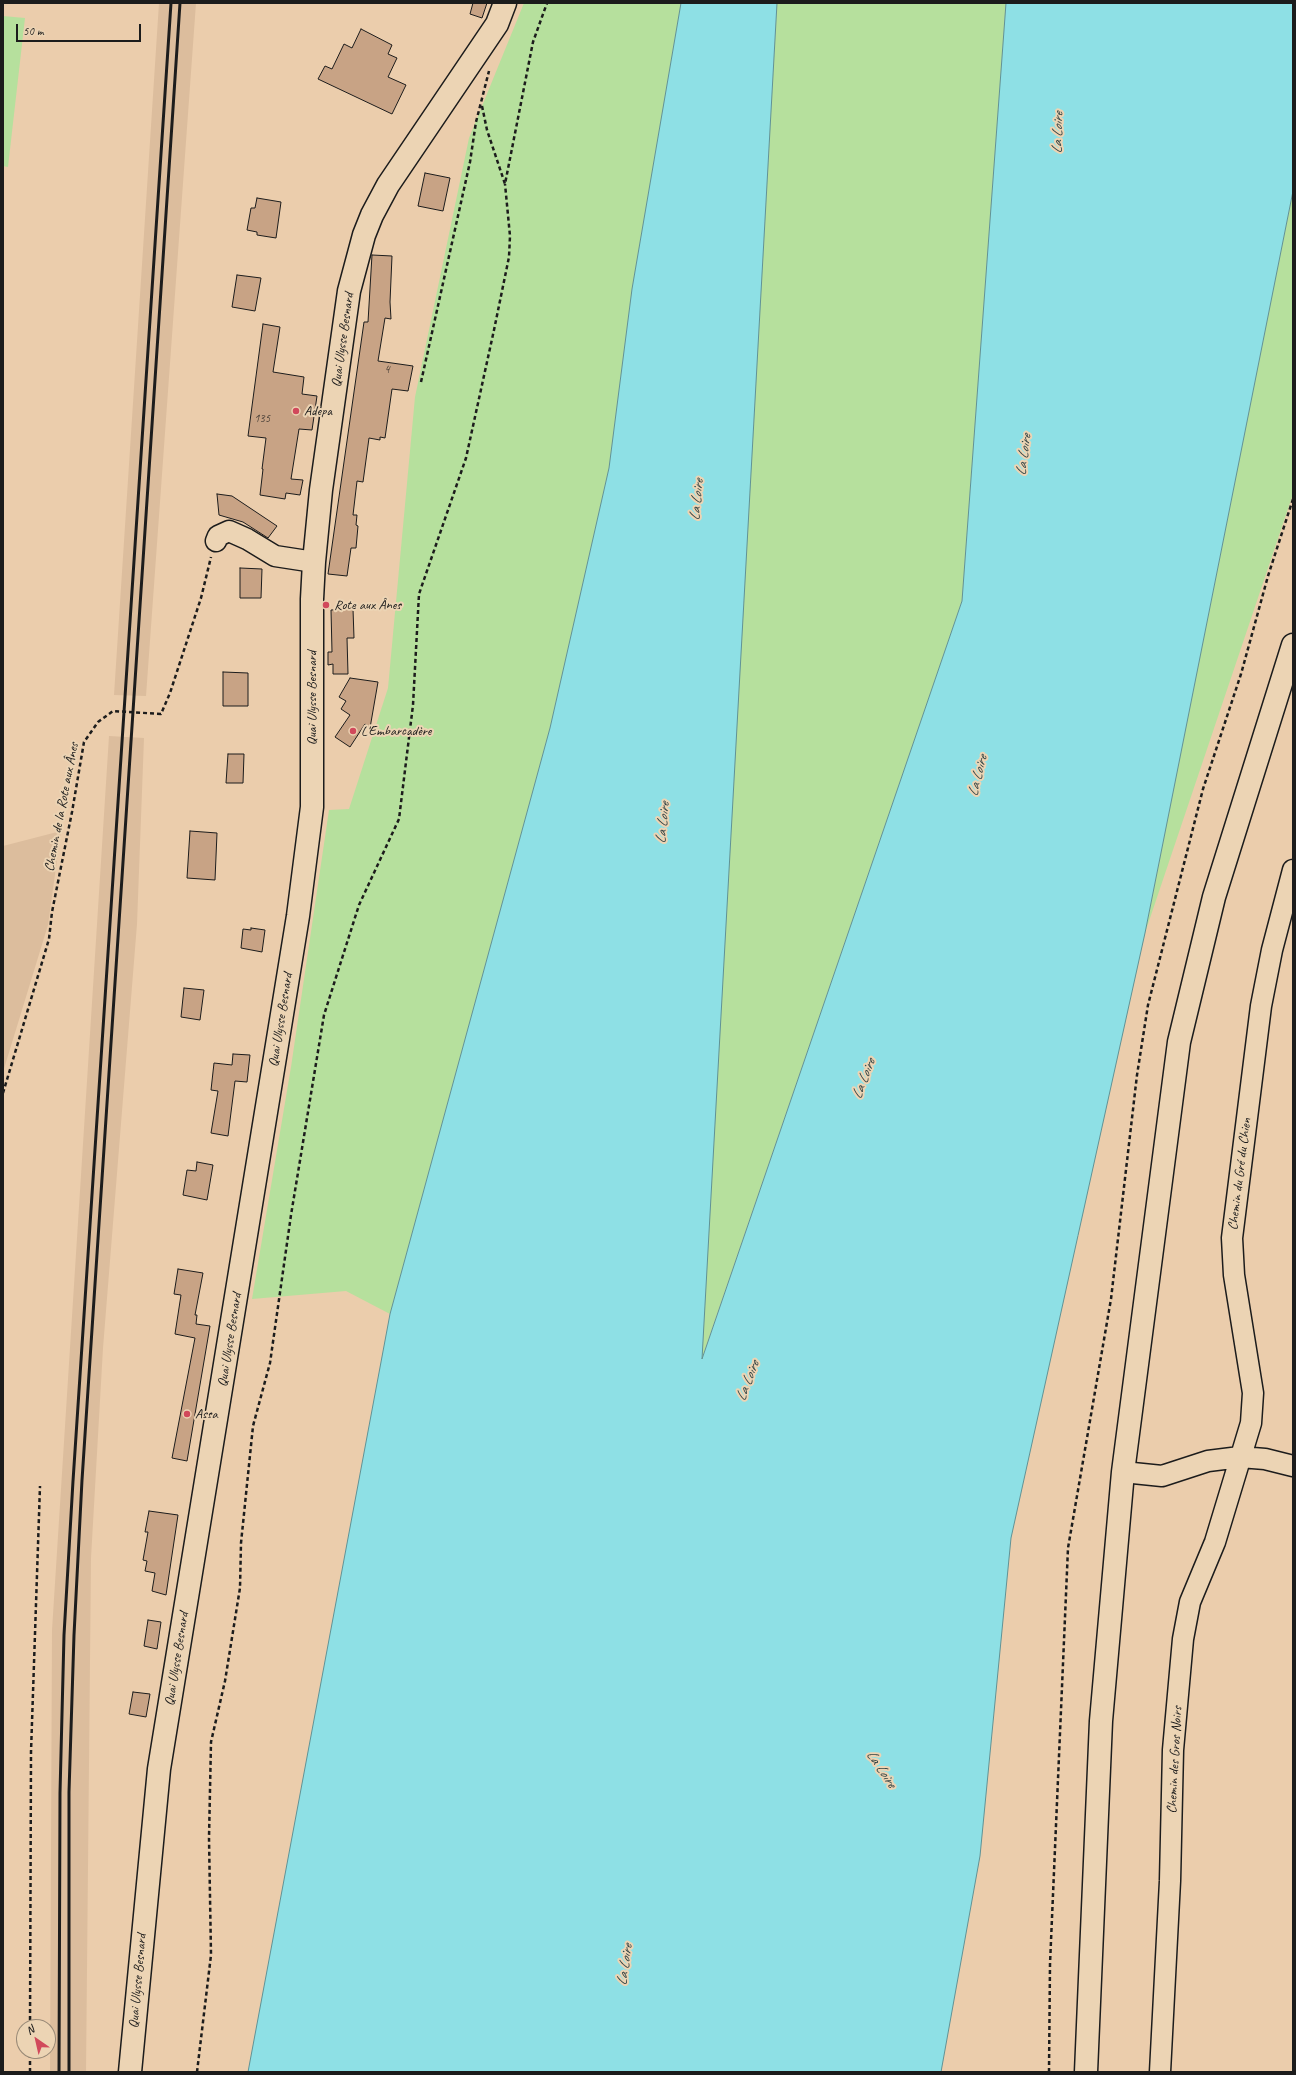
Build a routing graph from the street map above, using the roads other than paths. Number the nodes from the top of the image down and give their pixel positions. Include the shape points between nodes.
1 (504, 3) edge
2 (216, 541) road end
3 (314, 562) junction
4 (1293, 645) edge
5 (1293, 870) edge
6 (1290, 891) edge
7 (1240, 1458) junction
8 (1293, 1466) edge
9 (1123, 1472) junction
10 (130, 2072) edge
11 (1086, 2072) edge
12 (1160, 2072) edge

1 - 3 main road, Quai Ulysse Besnard via 497,24 388,185 364,235 349,291 321,490
2 - 3 street via 218,536 229,532 247,539 275,556
3 - 10 main road, Quai Ulysse Besnard via 312,807 298,916 159,1769
4 - 9 main road via 1214,896 1179,1042
5 - 6 street, Chemin du Gré du Chien
6 - 7 street, Chemin du Gré du Chien via 1272,950 1261,1006 1233,1230 1234,1275 1253,1393 1251,1423
7 - 8 street via 1265,1459
7 - 9 street via 1208,1461 1162,1476
7 - 12 street, Chemin des Gros Noirs via 1215,1542 1190,1602 1183,1639 1173,1750 1170,1881
9 - 11 main road via 1101,1721

